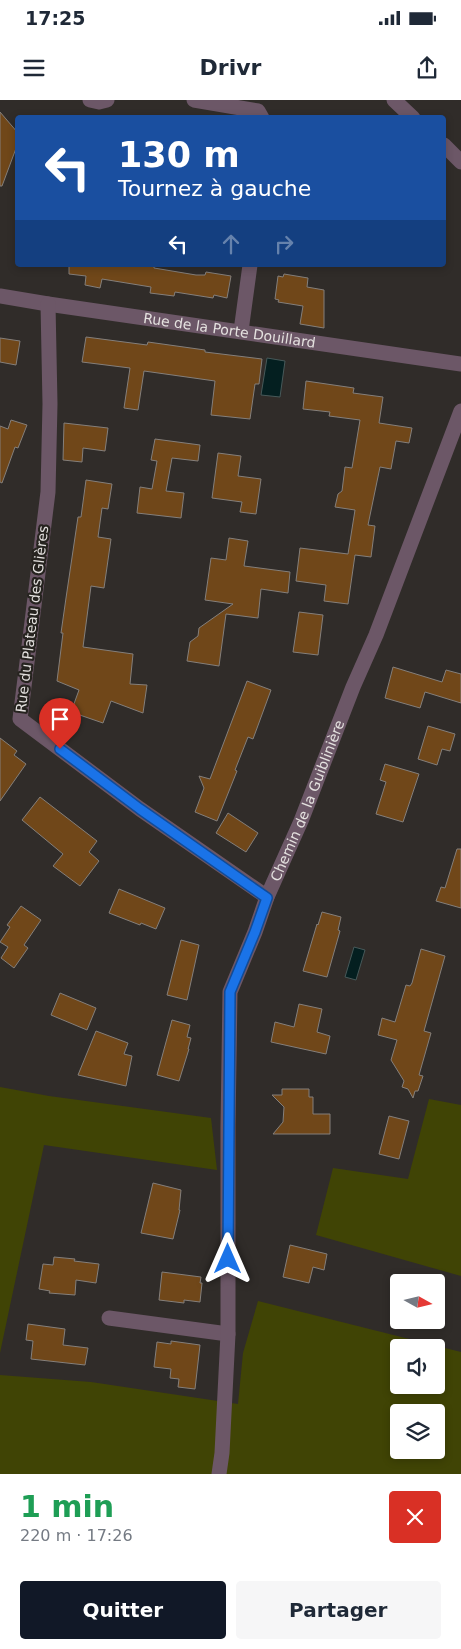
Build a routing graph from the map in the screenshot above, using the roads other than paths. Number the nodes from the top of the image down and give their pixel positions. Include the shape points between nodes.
1 (90, 100) edge
2 (107, 100) edge
3 (194, 100) edge
4 (397, 101) edge
5 (260, 115) edge
6 (410, 115) edge
7 (446, 147) edge
8 (461, 162) edge
9 (250, 267) edge
10 (0, 296) edge
11 (48, 304) junction
12 (241, 332) junction
13 (461, 364) edge
14 (461, 411) edge
15 (267, 898) junction
16 (109, 1318) dead end
17 (228, 1334) junction
18 (219, 1474) edge

1 - 2 street
3 - 5 street via 258,111
4 - 6 street
7 - 8 street
9 - 12 street
10 - 11 street, Rue de la Porte Douillard
11 - 12 street, Rue de la Porte Douillard
11 - 15 street, Rue du Plateau des Glières via 48,492 20,718 140,809
12 - 13 street, Rue de la Porte Douillard
14 - 15 street, Chemin de la Guiblinière via 376,635
15 - 17 street, Chemin de la Guiblinière via 230,992
16 - 17 street
17 - 18 street, Chemin de la Guiblinière

